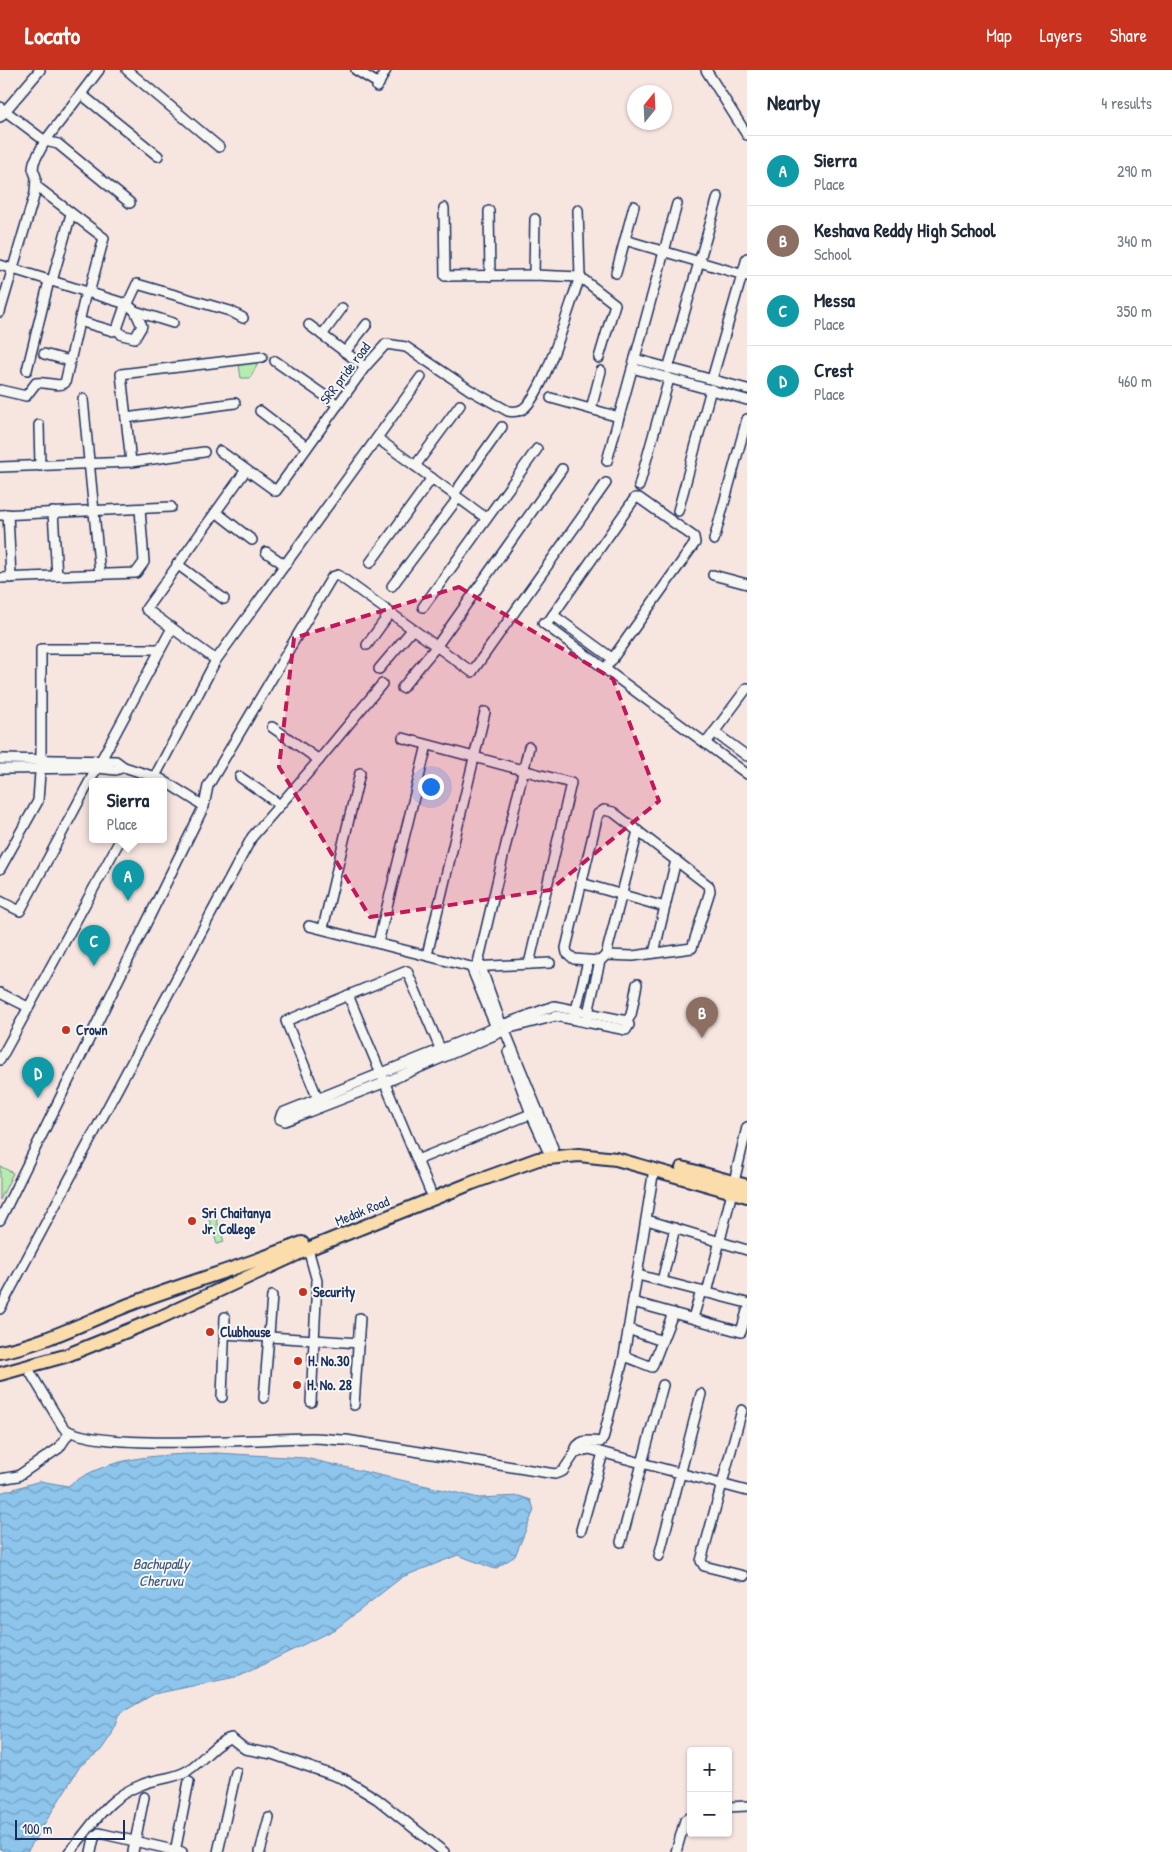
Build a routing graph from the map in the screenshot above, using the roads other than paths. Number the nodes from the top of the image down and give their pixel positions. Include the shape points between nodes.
1 (40, 70) edge
2 (99, 70) edge
3 (127, 70) edge
4 (356, 70) edge
5 (386, 70) edge
6 (706, 70) edge
7 (81, 94) junction
8 (2, 112) edge
9 (747, 136) edge
10 (45, 141) junction
11 (219, 147) dead end
12 (158, 156) dead end
13 (36, 186) junction
14 (718, 197) dead end
15 (130, 203) dead end
16 (678, 204) dead end
17 (634, 206) dead end
18 (444, 208) dead end
19 (578, 210) dead end
20 (489, 211) dead end
21 (71, 214) junction
22 (535, 219) dead end
23 (625, 240) junction
24 (664, 252) junction
25 (747, 258) edge
26 (700, 264) junction
27 (0, 265) edge
28 (12, 269) junction
29 (616, 273) dead end
30 (534, 275) junction
31 (490, 276) junction
32 (745, 276) edge
33 (580, 277) junction
34 (50, 281) junction
35 (88, 292) junction
36 (126, 303) junction
37 (342, 308) dead end
38 (135, 311) junction
39 (0, 312) edge
40 (243, 318) dead end
41 (79, 322) junction
42 (173, 323) dead end
43 (367, 324) dead end
44 (309, 325) dead end
45 (116, 328) junction
46 (322, 335) junction
47 (345, 352) junction
48 (44, 354) dead end
49 (262, 358) dead end
50 (599, 358) dead end
51 (635, 359) junction
52 (70, 360) junction
53 (275, 361) dead end
54 (365, 367) junction
55 (632, 368) junction
56 (668, 369) junction
57 (27, 370) dead end
58 (601, 371) dead end
59 (421, 377) dead end
60 (669, 379) junction
61 (712, 379) junction
62 (747, 389) edge
63 (0, 390) edge
64 (711, 390) junction
65 (551, 398) dead end
66 (83, 399) dead end
67 (747, 400) edge
68 (235, 403) dead end
69 (460, 404) dead end
70 (338, 405) junction
71 (591, 409) junction
72 (260, 411) dead end
73 (619, 417) junction
74 (126, 418) junction
75 (747, 420) edge
76 (39, 425) dead end
77 (502, 427) dead end
78 (377, 438) junction
79 (307, 447) junction
80 (537, 449) dead end
81 (220, 451) dead end
82 (204, 452) dead end
83 (131, 462) junction
84 (607, 462) dead end
85 (89, 465) junction
86 (40, 466) junction
87 (415, 466) junction
88 (0, 467) edge
89 (562, 469) dead end
90 (246, 470) junction
91 (432, 478) junction
92 (606, 484) dead end
93 (639, 486) dead end
94 (456, 496) junction
95 (171, 507) dead end
96 (140, 509) junction
97 (94, 511) junction
98 (678, 511) dead end
99 (54, 512) junction
100 (216, 512) junction
101 (4, 514) edge
102 (486, 518) junction
103 (252, 540) dead end
104 (714, 540) dead end
105 (266, 552) dead end
106 (370, 563) dead end
107 (177, 564) junction
108 (285, 566) junction
109 (100, 574) junction
110 (713, 575) dead end
111 (57, 576) junction
112 (0, 578) edge
113 (11, 578) junction
114 (747, 584) edge
115 (392, 586) dead end
116 (224, 599) dead end
117 (423, 606) dead end
118 (390, 613) junction
119 (553, 615) junction
120 (172, 628) junction
121 (412, 630) junction
122 (367, 645) dead end
123 (436, 647) junction
124 (160, 649) junction
125 (613, 659) junction
126 (216, 660) junction
127 (379, 669) dead end
128 (605, 669) junction
129 (382, 684) dead end
130 (402, 688) dead end
131 (747, 688) edge
132 (485, 712) dead end
133 (272, 727) dead end
134 (714, 732) junction
135 (404, 738) dead end
136 (706, 743) junction
137 (427, 745) junction
138 (529, 747) dead end
139 (747, 756) edge
140 (40, 758) junction
141 (474, 758) junction
142 (0, 759) edge
143 (319, 760) junction
144 (99, 764) junction
145 (0, 768) edge
146 (40, 768) junction
147 (523, 770) junction
148 (360, 773) dead end
149 (747, 774) edge
150 (240, 777) dead end
151 (91, 778) edge
152 (151, 778) edge
153 (154, 778) edge
154 (89, 782) edge
155 (167, 786) edge
156 (280, 805) junction
157 (204, 806) junction
158 (638, 831) junction
159 (118, 843) edge
160 (676, 860) junction
161 (0, 868) edge
162 (581, 883) junction
163 (622, 894) junction
164 (0, 901) edge
165 (664, 907) junction
166 (309, 926) dead end
167 (323, 928) junction
168 (378, 942) junction
169 (654, 953) junction
170 (427, 955) junction
171 (603, 958) junction
172 (588, 961) junction
173 (550, 963) dead end
174 (529, 964) junction
175 (476, 967) junction
176 (637, 984) dead end
177 (0, 993) edge
178 (348, 995) junction
179 (28, 1007) junction
180 (575, 1015) junction
181 (587, 1017) junction
182 (501, 1028) junction
183 (442, 1054) junction
184 (0, 1060) edge
185 (384, 1078) junction
186 (534, 1112) junction
187 (747, 1127) edge
188 (550, 1149) junction
189 (417, 1160) junction
190 (654, 1169) junction
191 (747, 1186) edge
192 (733, 1187) junction
193 (430, 1191) junction
194 (747, 1196) edge
195 (0, 1220) edge
196 (647, 1220) junction
197 (675, 1228) junction
198 (720, 1242) junction
199 (308, 1249) junction
200 (747, 1250) edge
201 (638, 1275) junction
202 (662, 1281) junction
203 (704, 1292) junction
204 (272, 1296) dead end
205 (139, 1301) junction
206 (633, 1302) junction
207 (747, 1303) edge
208 (0, 1309) edge
209 (747, 1311) edge
210 (171, 1312) junction
211 (674, 1313) junction
212 (225, 1317) dead end
213 (360, 1318) dead end
214 (693, 1318) junction
215 (628, 1329) junction
216 (224, 1334) junction
217 (268, 1337) junction
218 (314, 1340) junction
219 (662, 1341) junction
220 (359, 1343) junction
221 (0, 1352) edge
222 (624, 1356) junction
223 (0, 1359) edge
224 (0, 1366) edge
225 (27, 1367) junction
226 (0, 1374) edge
227 (663, 1385) dead end
228 (701, 1394) dead end
229 (222, 1397) dead end
230 (264, 1398) dead end
231 (311, 1402) dead end
232 (354, 1405) dead end
233 (742, 1410) dead end
234 (69, 1433) junction
235 (603, 1453) junction
236 (574, 1454) junction
237 (642, 1463) junction
238 (681, 1473) junction
239 (0, 1480) edge
240 (723, 1484) junction
241 (747, 1491) edge
242 (581, 1530) dead end
243 (621, 1542) dead end
244 (659, 1556) dead end
245 (747, 1566) edge
246 (746, 1576) edge
247 (236, 1772) dead end
248 (189, 1781) dead end
249 (144, 1797) dead end
250 (747, 1806) edge
251 (732, 1807) edge
252 (269, 1818) dead end
253 (687, 1819) edge
254 (136, 1841) junction
255 (177, 1851) edge
256 (69, 1852) edge
257 (91, 1852) edge
258 (133, 1852) edge
259 (218, 1852) edge
260 (260, 1852) edge
261 (444, 1852) edge
262 (676, 1852) edge

1 - 8 street
2 - 7 street
3 - 11 street
4 - 5 street via 378,85
6 - 9 street
7 - 10 street
7 - 12 street
8 - 10 street
10 - 13 street via 34,162
10 - 15 street via 58,144
13 - 21 street
13 - 28 street
14 - 26 street
16 - 24 street
17 - 23 street
18 - 31 street via 445,276
19 - 33 street
20 - 31 street
21 - 34 street
21 - 35 street via 104,238
22 - 30 street
23 - 24 street
23 - 29 street
24 - 26 street
24 - 51 street
25 - 32 street
26 - 32 street
26 - 56 street
27 - 28 street
28 - 34 street
28 - 39 street
30 - 31 street
30 - 33 street
32 - 61 street
33 - 50 street via 615,304
33 - 54 street, SRR pride road via 539,388 523,408 515,412 470,390 406,348 386,344
34 - 35 street
34 - 57 street
35 - 36 street
35 - 41 street
36 - 38 street
36 - 40 street via 137,284 230,311
36 - 45 street
37 - 46 street
38 - 42 street
38 - 45 street via 142,326 136,338 122,335
41 - 45 street via 110,331
41 - 52 street
43 - 47 street
44 - 46 street
46 - 47 street
47 - 54 street
48 - 52 street
49 - 74 street via 121,374
51 - 55 street
51 - 56 street
52 - 63 street via 63,385 39,382 26,396
53 - 70 street
54 - 70 street, SRR pride road
55 - 60 street
55 - 73 street
56 - 61 street
58 - 71 street
59 - 78 street
60 - 64 street
60 - 93 street
61 - 62 street
64 - 67 street
64 - 98 street
65 - 71 street
66 - 85 street
68 - 74 street
69 - 87 street
70 - 79 street, SRR pride road
71 - 73 street
72 - 79 street
73 - 84 street
74 - 83 street
75 - 104 street
76 - 86 street
77 - 94 street
78 - 87 street
78 - 108 street
79 - 90 street, SRR pride road via 276,491
80 - 102 street
81 - 90 street, SRR pride road
82 - 83 street
83 - 85 street
85 - 86 street
85 - 97 street
86 - 88 street
87 - 91 street
89 - 123 street
90 - 100 street
91 - 94 street
91 - 106 street
92 - 123 street via 472,672
94 - 102 street
94 - 115 street
95 - 96 street
96 - 97 street
96 - 109 street via 144,562 140,569 136,573
97 - 99 street
97 - 109 street
99 - 101 street
99 - 111 street
100 - 103 street
100 - 107 street
101 - 113 street
102 - 117 street
105 - 108 street
107 - 116 street
107 - 120 street via 146,609
108 - 126 street
109 - 111 street
110 - 114 street
111 - 113 street
112 - 113 street
118 - 121 street
118 - 122 street
118 - 157 street via 338,575 332,577 208,786
119 - 125 street
119 - 125 street via 635,498 694,537 695,543
119 - 128 street via 544,624
120 - 124 street
120 - 126 street
121 - 123 street
121 - 127 street
123 - 130 street
124 - 140 street via 41,649
124 - 144 street
125 - 128 street
126 - 153 street
128 - 136 street
129 - 143 street
131 - 134 street
132 - 141 street
133 - 143 street
134 - 136 street
134 - 139 street
135 - 137 street
136 - 149 street
137 - 141 street
137 - 168 street
138 - 147 street
140 - 142 street
140 - 144 street
140 - 146 street
141 - 147 street
141 - 170 street
143 - 156 street
144 - 146 street
144 - 151 street
144 - 152 street via 116,761
145 - 146 street
146 - 161 street via 38,800
147 - 174 street via 568,781 572,785
147 - 175 street
148 - 167 street
150 - 156 street
154 - 164 street via 20,910
155 - 157 street
156 - 208 street via 252,836
157 - 195 street
158 - 160 street
158 - 162 street via 613,812 600,811
158 - 163 street
159 - 179 street
160 - 165 street
160 - 169 street via 709,886 710,891 692,948
162 - 163 street
162 - 172 street via 566,948 569,956
163 - 165 street
163 - 171 street
165 - 169 street
166 - 167 street
167 - 168 street
168 - 170 street
169 - 171 street
170 - 175 street
171 - 172 street
171 - 181 street
172 - 180 street
173 - 174 street
174 - 175 street
175 - 182 street
176 - 181 street via 626,1030
177 - 179 street
178 - 183 street via 407,971
178 - 185 street
178 - 185 street via 286,1021 319,1102
179 - 184 street
180 - 181 street
180 - 182 street
182 - 183 street
182 - 186 street
183 - 185 street
185 - 189 street
186 - 188 street
186 - 189 street
187 - 192 street
188 - 192 main road, Medak Road via 579,1147 618,1151
188 - 193 main road, Medak Road via 517,1157
189 - 193 street
190 - 192 main road, Medak Road
190 - 196 street
190 - 199 main road, Medak Road via 596,1156 538,1159 472,1182
191 - 192 main road, Medak Road
192 - 194 main road, Medak Road
192 - 198 street
193 - 205 main road, Medak Road via 255,1263
196 - 197 street
196 - 201 street
197 - 198 street
197 - 202 street
198 - 200 street
198 - 203 street
199 - 210 main road, Medak Road
199 - 218 street via 317,1281
201 - 202 street
201 - 206 street
202 - 203 street
203 - 207 street
203 - 214 street
204 - 217 street
205 - 221 main road, Medak Road via 41,1340
205 - 223 main road via 122,1316 21,1356
206 - 211 street
206 - 215 street
209 - 214 street via 741,1332
210 - 224 main road via 147,1313 77,1344
210 - 225 main road, Medak Road via 65,1356
211 - 214 street
211 - 219 street
212 - 216 street
213 - 220 street
215 - 219 street
215 - 222 street
216 - 217 street
216 - 229 street
217 - 218 street
217 - 230 street
218 - 220 street
218 - 231 street
219 - 222 street via 652,1367
220 - 232 street
222 - 236 street via 603,1439 580,1443
225 - 226 main road, Medak Road
225 - 234 street
227 - 237 street
228 - 238 street
233 - 240 street
234 - 236 street via 92,1438 176,1443 312,1438 346,1440 555,1474 563,1471
234 - 239 street via 59,1448 18,1476
235 - 236 street via 590,1449
235 - 237 street
235 - 242 street
237 - 238 street
237 - 243 street
238 - 240 street
238 - 244 street
240 - 241 street
240 - 246 street via 702,1564
245 - 246 street
247 - 259 street
248 - 255 street
249 - 254 street
250 - 251 street
252 - 260 street
253 - 262 street
254 - 255 street
254 - 257 street via 99,1833 94,1838
254 - 258 street
256 - 261 street via 95,1818 122,1794 142,1784 186,1772 231,1738 245,1749 272,1754 344,1779 378,1799

